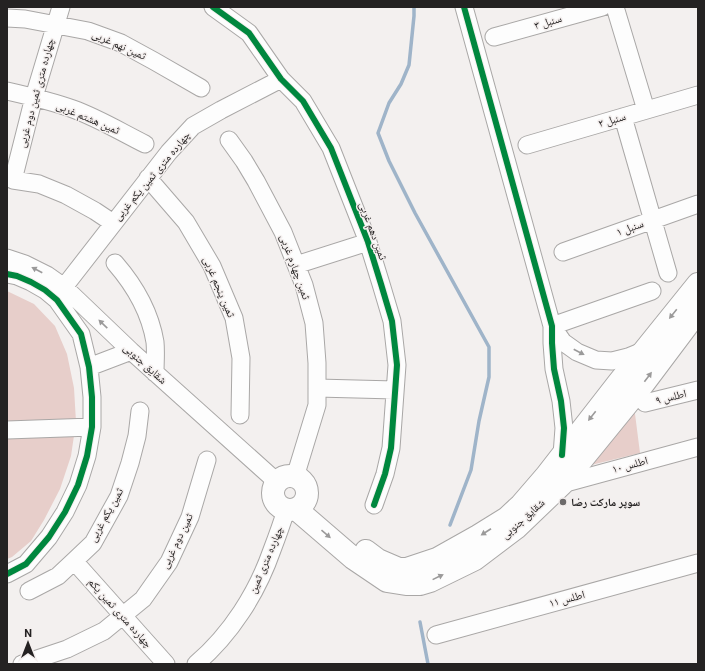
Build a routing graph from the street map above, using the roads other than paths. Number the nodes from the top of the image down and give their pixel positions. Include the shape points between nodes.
1 (61, 7) edge
2 (213, 7) edge
3 (464, 7) edge
4 (602, 7) edge
5 (616, 7) edge
6 (559, 13) edge
7 (7, 18) edge
8 (55, 25) junction
9 (494, 38) dead end
10 (281, 80) junction
11 (201, 88) dead end
12 (7, 91) edge
13 (698, 95) edge
14 (34, 97) junction
15 (646, 110) junction
16 (623, 117) junction
17 (229, 140) dead end
18 (145, 144) dead end
19 (526, 145) dead end
20 (148, 178) junction
21 (698, 204) edge
22 (652, 220) junction
23 (113, 223) junction
24 (368, 242) junction
25 (563, 252) dead end
26 (7, 258) edge
27 (115, 263) dead end
28 (296, 265) junction
29 (668, 273) dead end
30 (7, 274) edge
31 (698, 284) edge
32 (64, 287) junction
33 (652, 292) dead end
34 (698, 311) edge
35 (552, 326) junction
36 (645, 350) junction
37 (131, 351) junction
38 (89, 367) junction
39 (155, 373) junction
40 (317, 388) junction
41 (395, 390) junction
42 (698, 390) edge
43 (644, 403) dead end
44 (140, 411) dead end
45 (240, 415) dead end
46 (92, 427) junction
47 (7, 430) edge
48 (698, 447) edge
49 (562, 455) junction
50 (207, 460) dead end
51 (286, 479) junction
52 (562, 484) junction
53 (296, 506) junction
54 (374, 506) dead end
55 (74, 561) junction
56 (698, 563) edge
57 (7, 574) edge
58 (29, 591) dead end
59 (122, 616) junction
60 (436, 635) dead end
61 (22, 664) edge
62 (166, 664) edge
63 (196, 664) edge

1 - 8 street, چهارده متری ثمین دوم غربی
2 - 10 street, ثمین دهم غربی via 249,33
3 - 35 street
4 - 6 street, سنبل ۳
5 - 15 street
6 - 9 street, سنبل ۳
7 - 8 street, ثمین نهم غربی
8 - 11 street, ثمین نهم غربی via 88,31 121,43
8 - 14 street, چهارده متری ثمین دوم غربی
10 - 20 street, چهارده متری ثمین یکم غربی via 193,126
10 - 24 street, ثمین دهم غربی via 303,101 331,148
12 - 14 street, ثمین هشتم غربی
13 - 15 street, سنبل ۲
14 - 18 street, ثمین هشتم غربی via 73,109
14 - 23 street, چهارده متری ثمین دوم غربی via 13,180 39,184 66,195
15 - 16 street, سنبل ۲
16 - 19 street, سنبل ۲
16 - 22 street
17 - 28 street, ثمین چهارم غربی via 256,181 283,232
20 - 23 street, چهارده متری ثمین یکم غربی
20 - 45 street, ثمین پنجم غربی via 186,222 212,266 234,318 241,358
21 - 22 street, سنبل ۱
22 - 25 street, سنبل ۱
22 - 29 street
23 - 32 street, چهارده متری ثمین یکم غربی
24 - 28 street
24 - 41 street, ثمین دهم غربی via 392,321 397,365
32 -> 26 street, شقایق جنوبی via 47,275
27 - 39 street via 138,294 149,316 155,343
28 - 40 street, ثمین چهارم غربی via 314,323
30 - 38 street via 31,282 57,300 81,334
31 -> 36 main road, شقایق جنوبی
37 -> 32 street, شقایق جنوبی
33 - 35 street
52 -> 34 main road, شقایق جنوبی
35 -> 36 street via 563,342 577,352 596,360 612,361
35 - 49 street via 554,369 564,428
36 -> 49 main road, شقایق جنوبی
37 - 38 street
37 - 39 street, شقایق جنوبی
38 - 46 street
39 - 51 street, شقایق جنوبی
40 - 41 street
40 - 51 street, ثمین چهارم غربی via 317,405
41 - 54 street, ثمین دهم غربی via 391,448
42 - 43 street, اطلس ۹
44 - 55 street, ثمین یکم غربی via 137,436 119,496 93,543
46 - 47 street
46 - 57 street via 78,485 65,512 49,537 26,564
48 - 52 street, اطلس ۱۰
49 -> 53 main road, شقایق جنوبی via 507,518 437,559 407,569 400,569 378,560 325,514
50 - 59 street, ثمین دوم غربی via 190,517 169,562 143,599
51 - 53 main road via 301,480 305,486 307,492
51 - 53 main road via 273,491 274,499 279,506
53 -> 52 main road, شقایق جنوبی via 353,558 387,581 420,584 475,559 516,528
53 - 63 street, چهارده متری ثمین via 246,604 230,628
55 - 58 street, ثمین یکم غربی via 58,576
55 - 59 street, چهارده متری ثمین یکم
56 - 60 street, اطلس ۱۱
59 - 61 street, ثمین دوم غربی via 104,631 67,649
59 - 62 street, چهارده متری ثمین یکم

